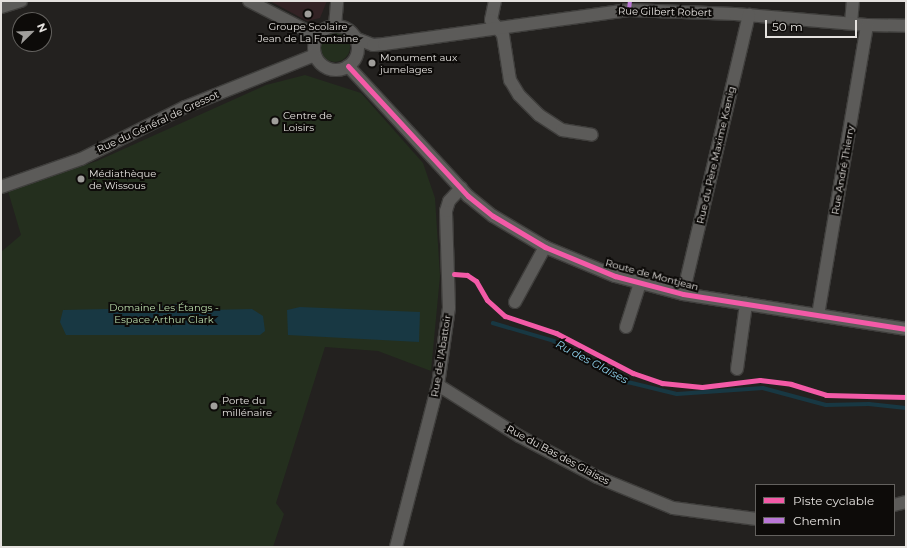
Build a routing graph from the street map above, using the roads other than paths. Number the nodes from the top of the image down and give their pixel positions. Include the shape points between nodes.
1 (21, 1) edge
2 (249, 1) edge
3 (337, 1) edge
4 (495, 1) edge
5 (853, 1) edge
6 (629, 6) edge
7 (1, 7) edge
8 (749, 15) junction
9 (851, 23) junction
10 (867, 25) junction
11 (335, 26) junction
12 (906, 26) edge
13 (496, 28) junction
14 (317, 36) junction
15 (355, 38) junction
16 (315, 55) junction
17 (348, 66) junction
18 (592, 135) dead end
19 (1, 187) edge
20 (460, 188) junction
21 (545, 247) junction
22 (640, 283) junction
23 (683, 294) junction
24 (515, 302) dead end
25 (746, 304) junction
26 (818, 315) junction
27 (626, 328) dead end
28 (906, 329) edge
29 (737, 369) dead end
30 (438, 385) junction
31 (906, 502) edge
32 (895, 505) edge
33 (755, 519) edge
34 (396, 547) edge

1 - 7 street
2 - 14 street
3 - 11 street
4 - 13 street via 491,20
5 - 9 street
6 - 8 street, Rue Gilbert Robert
6 - 13 street, Rue Gilbert Robert
8 - 9 street, Rue Gilbert Robert
8 - 23 street, Rue du Père Maxime Kœnig
9 - 10 street, Rue Gilbert Robert
10 - 12 street, Rue Gilbert Robert
10 - 26 street, Rue André Thierry
11 - 14 street via 328,27
11 - 15 street via 345,28
13 - 15 street, Rue Gilbert Robert via 373,44
13 - 18 street via 503,34 510,80 519,95 539,115 562,130
14 - 16 street
15 - 17 street via 357,53
16 - 17 street via 318,61 329,69 336,70
16 - 19 street, Rue du Général de Gressot via 185,107 81,159
17 - 20 street, Route de Montjean
20 - 21 street, Route de Montjean via 493,216
20 - 30 street, Rue de l'Abattoir via 449,201 446,211 448,308
21 - 22 street, Route de Montjean via 615,276
21 - 24 street
22 - 23 street, Route de Montjean
22 - 27 street
23 - 25 street, Route de Montjean
25 - 26 street, Route de Montjean
25 - 29 street
26 - 28 street, Route de Montjean
30 - 33 street, Rue du Bas des Glaises via 519,436 604,480 673,508
30 - 34 street, Rue de l'Abattoir
31 - 32 street

